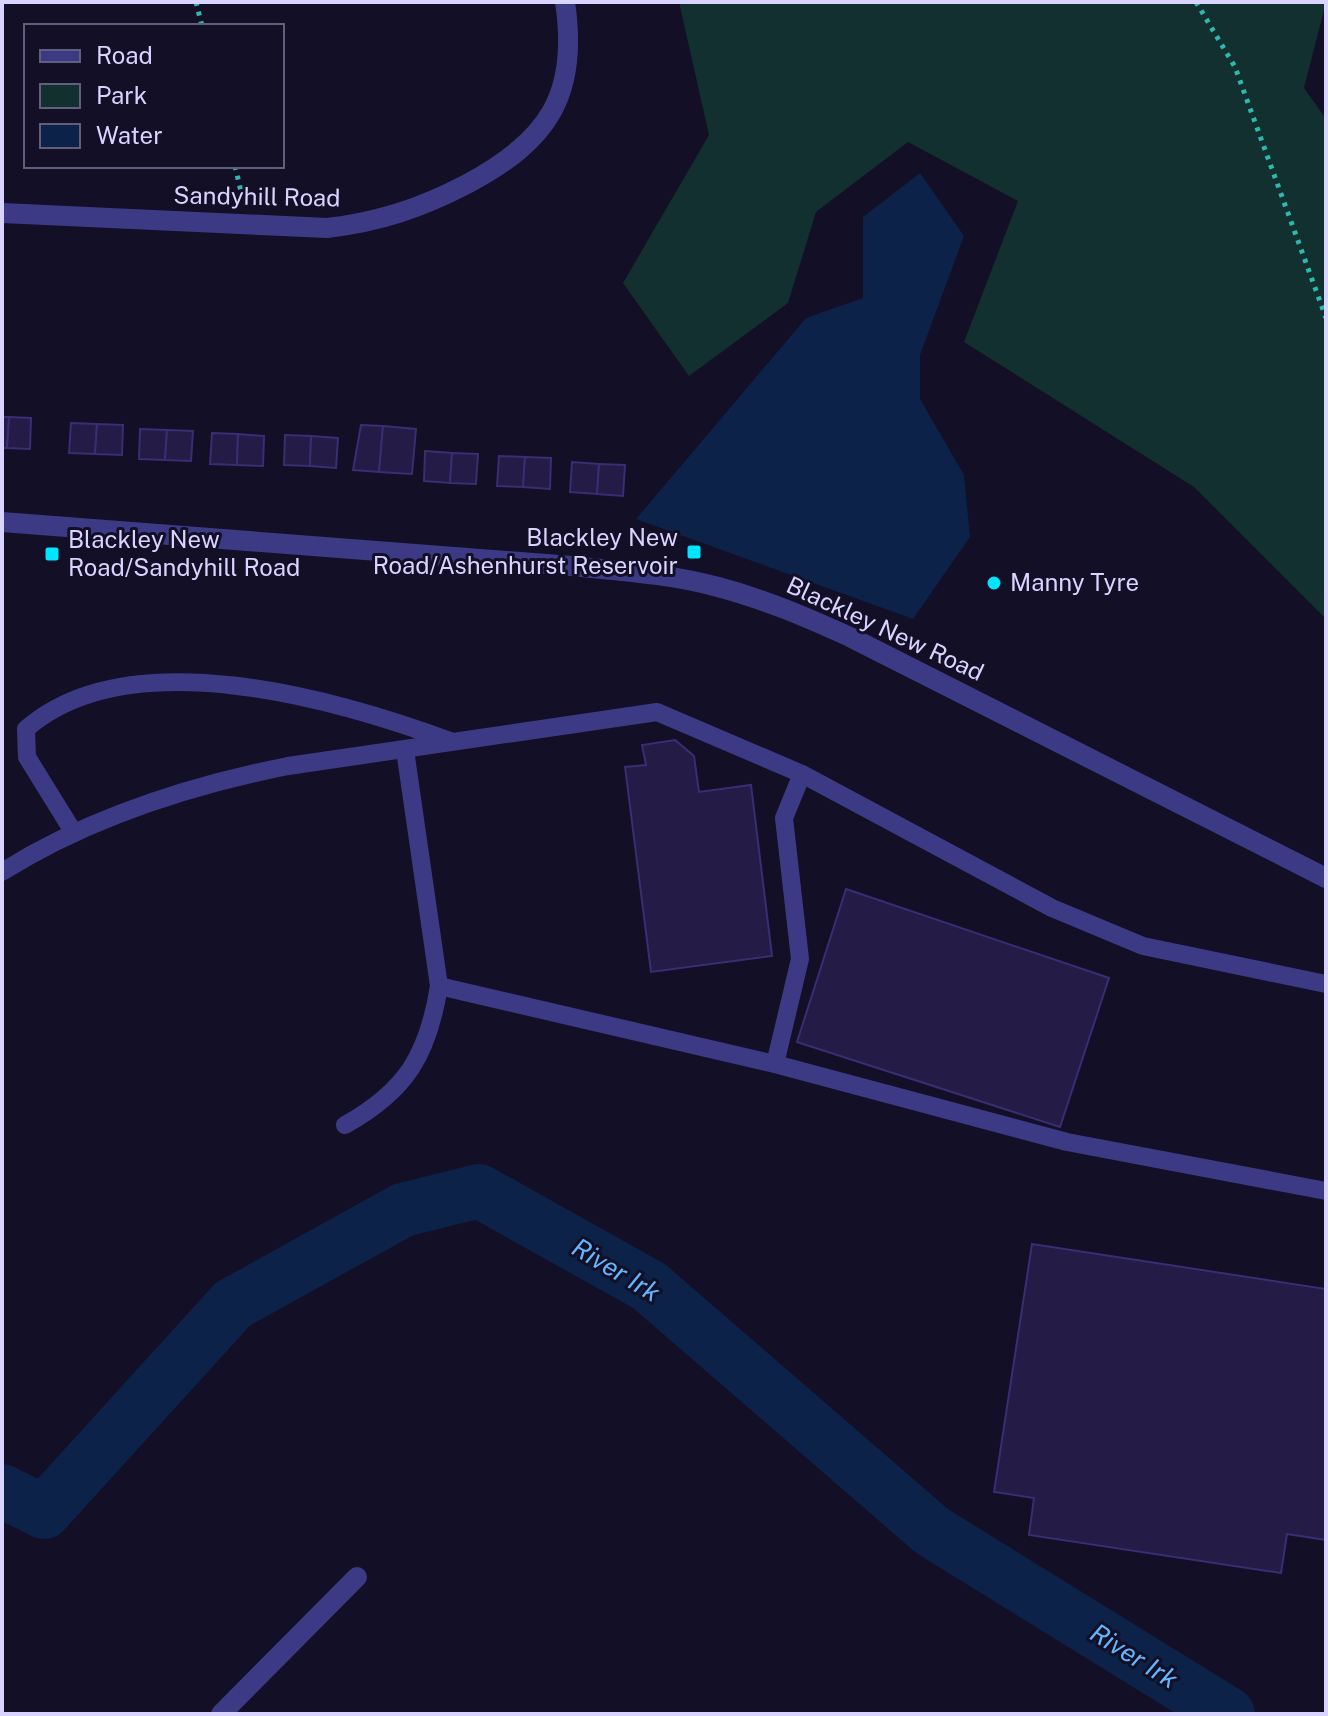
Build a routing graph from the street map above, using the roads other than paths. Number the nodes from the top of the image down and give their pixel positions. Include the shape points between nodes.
1 (565, 2) edge
2 (2, 213) edge
3 (2, 522) edge
4 (454, 742) junction
5 (405, 750) junction
6 (802, 774) junction
7 (74, 833) junction
8 (2, 872) edge
9 (1326, 878) edge
10 (1326, 984) edge
11 (439, 986) junction
12 (775, 1064) junction
13 (345, 1125) dead end
14 (1326, 1191) edge
15 (357, 1577) dead end
16 (221, 1714) edge

1 - 2 street, Sandyhill Road via 571,53 556,107 540,132 499,167 417,209 327,228
3 - 9 street, Blackley New Road via 572,566 716,586 782,606 850,637
4 - 5 lane
4 - 6 lane via 657,712
4 - 7 lane via 299,698 215,684 126,685 99,691 46,711 26,729 27,757
5 - 7 lane via 229,778
5 - 11 lane
6 - 10 lane via 1052,908 1143,946
6 - 12 lane via 784,818 800,959
7 - 8 lane
11 - 12 lane
11 - 13 lane via 434,1018 404,1083 377,1108
12 - 14 lane via 1067,1142
15 - 16 street

